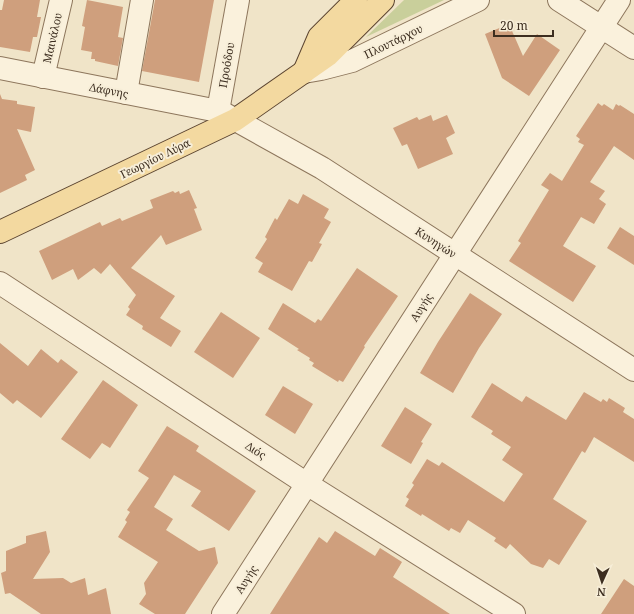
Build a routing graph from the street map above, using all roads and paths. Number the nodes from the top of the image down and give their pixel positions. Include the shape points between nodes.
1 (61, 0) edge
2 (142, 0) edge
3 (238, 0) edge
4 (356, 0) edge
5 (383, 0) edge
6 (478, 0) edge
7 (560, 0) edge
8 (619, 0) edge
9 (602, 27) junction
10 (634, 48) edge
11 (0, 68) edge
12 (304, 72) junction
13 (43, 77) junction
14 (126, 93) junction
15 (226, 116) junction
16 (0, 232) edge
17 (455, 255) junction
18 (0, 283) edge
19 (634, 370) edge
20 (307, 484) junction
21 (223, 614) edge
22 (514, 614) edge

1 - 13 street, Μαινάλου
2 - 14 street
3 - 15 street, Προόδου
4 - 12 main road via 319,37
5 - 12 main road, Γεωργίου Λύρα via 328,55
6 - 12 street, Πλουτάρχου via 352,61
7 - 9 street
8 - 9 street, Αυγής
9 - 10 street
9 - 17 street, Αυγής
11 - 13 street, Δάφνης
12 - 15 main road, Γεωργίου Λύρα
13 - 14 street, Δάφνης
14 - 15 street, Δάφνης
15 - 16 main road, Γεωργίου Λύρα
15 - 17 street, Κυνηγών via 322,168
17 - 19 street, Κυνηγών
17 - 20 street, Αυγής
18 - 20 street, Διός
20 - 21 street, Αυγής
20 - 22 street, Διός

